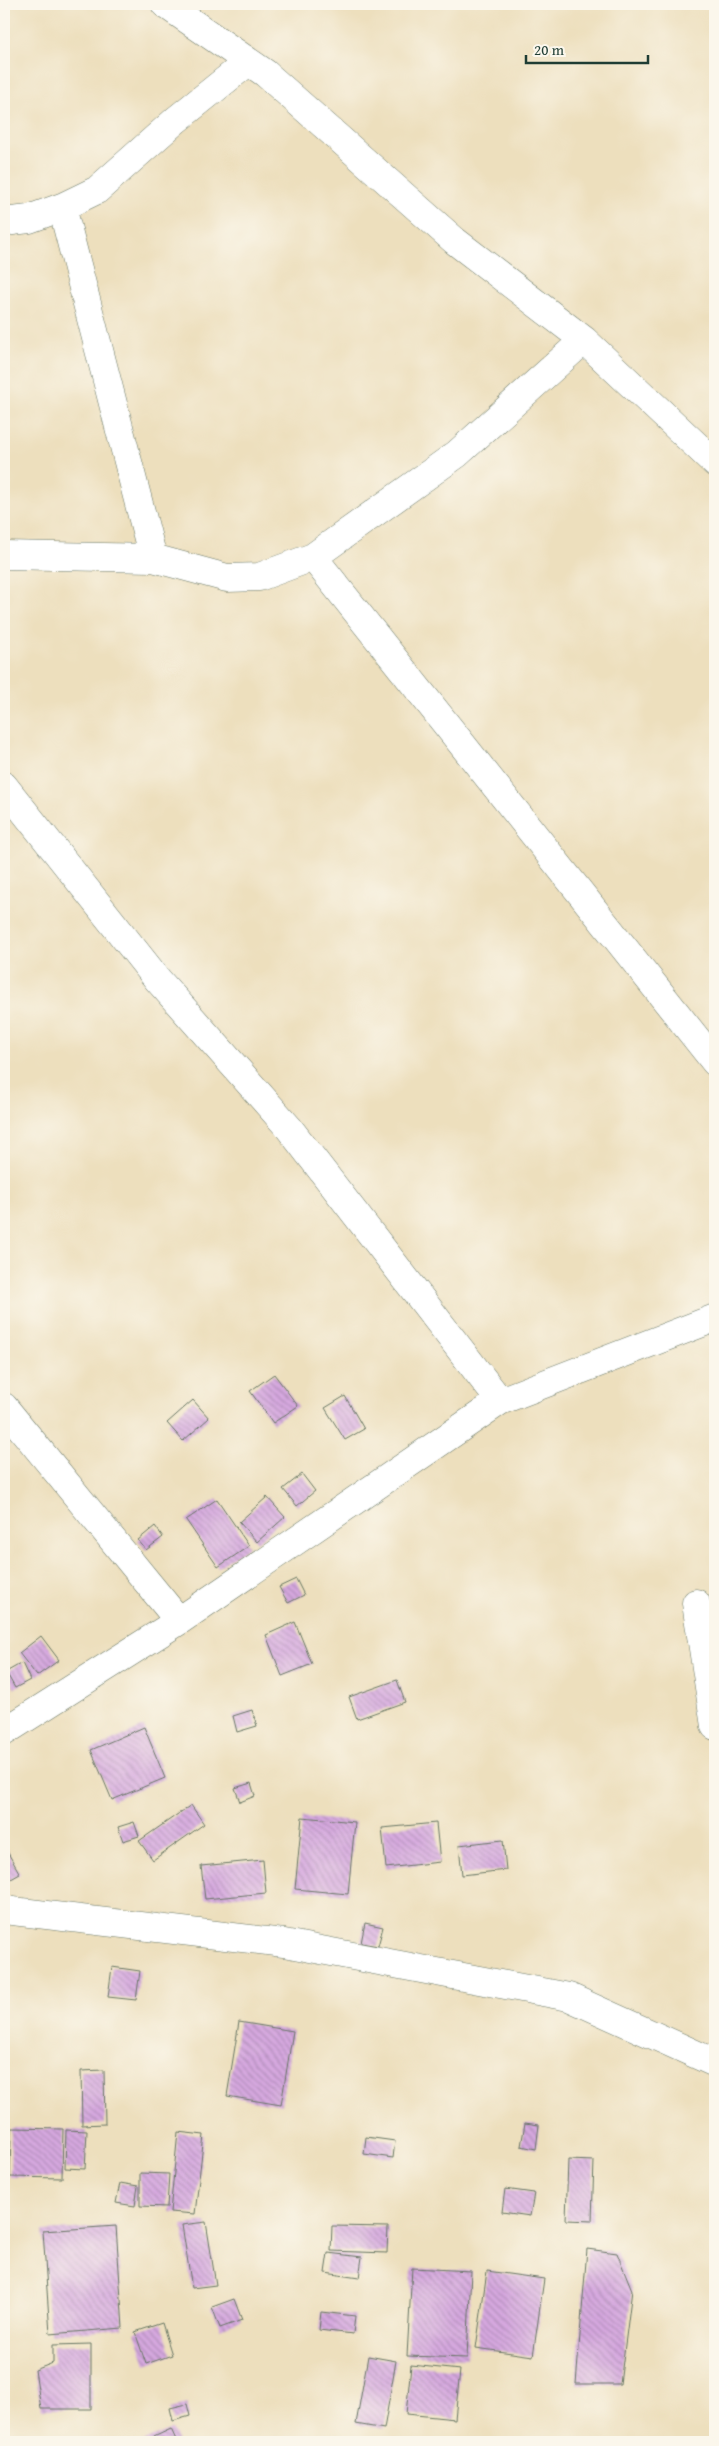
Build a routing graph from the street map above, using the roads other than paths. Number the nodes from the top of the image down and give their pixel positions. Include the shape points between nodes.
1 (165, 4) edge
2 (248, 62) junction
3 (62, 207) junction
4 (4, 222) edge
5 (584, 340) junction
6 (715, 462) edge
7 (4, 555) edge
8 (313, 557) junction
9 (153, 558) junction
10 (4, 786) edge
11 (715, 1062) edge
12 (715, 1318) edge
13 (500, 1400) junction
14 (4, 1407) edge
15 (696, 1603) dead end
16 (179, 1621) junction
17 (715, 1726) edge
18 (4, 1732) edge
19 (4, 1910) edge
20 (715, 2063) edge

1 - 2 street
2 - 3 street via 97,190
2 - 5 street via 265,73 456,241
3 - 4 street via 29,219
3 - 9 street
5 - 6 street
5 - 8 street via 457,454
7 - 9 street
8 - 9 street via 259,577 227,578
8 - 11 street
10 - 13 street via 158,980 289,1128
12 - 13 street
13 - 16 street
14 - 16 street
15 - 17 street
16 - 18 street
19 - 20 street via 284,1943 569,1997

